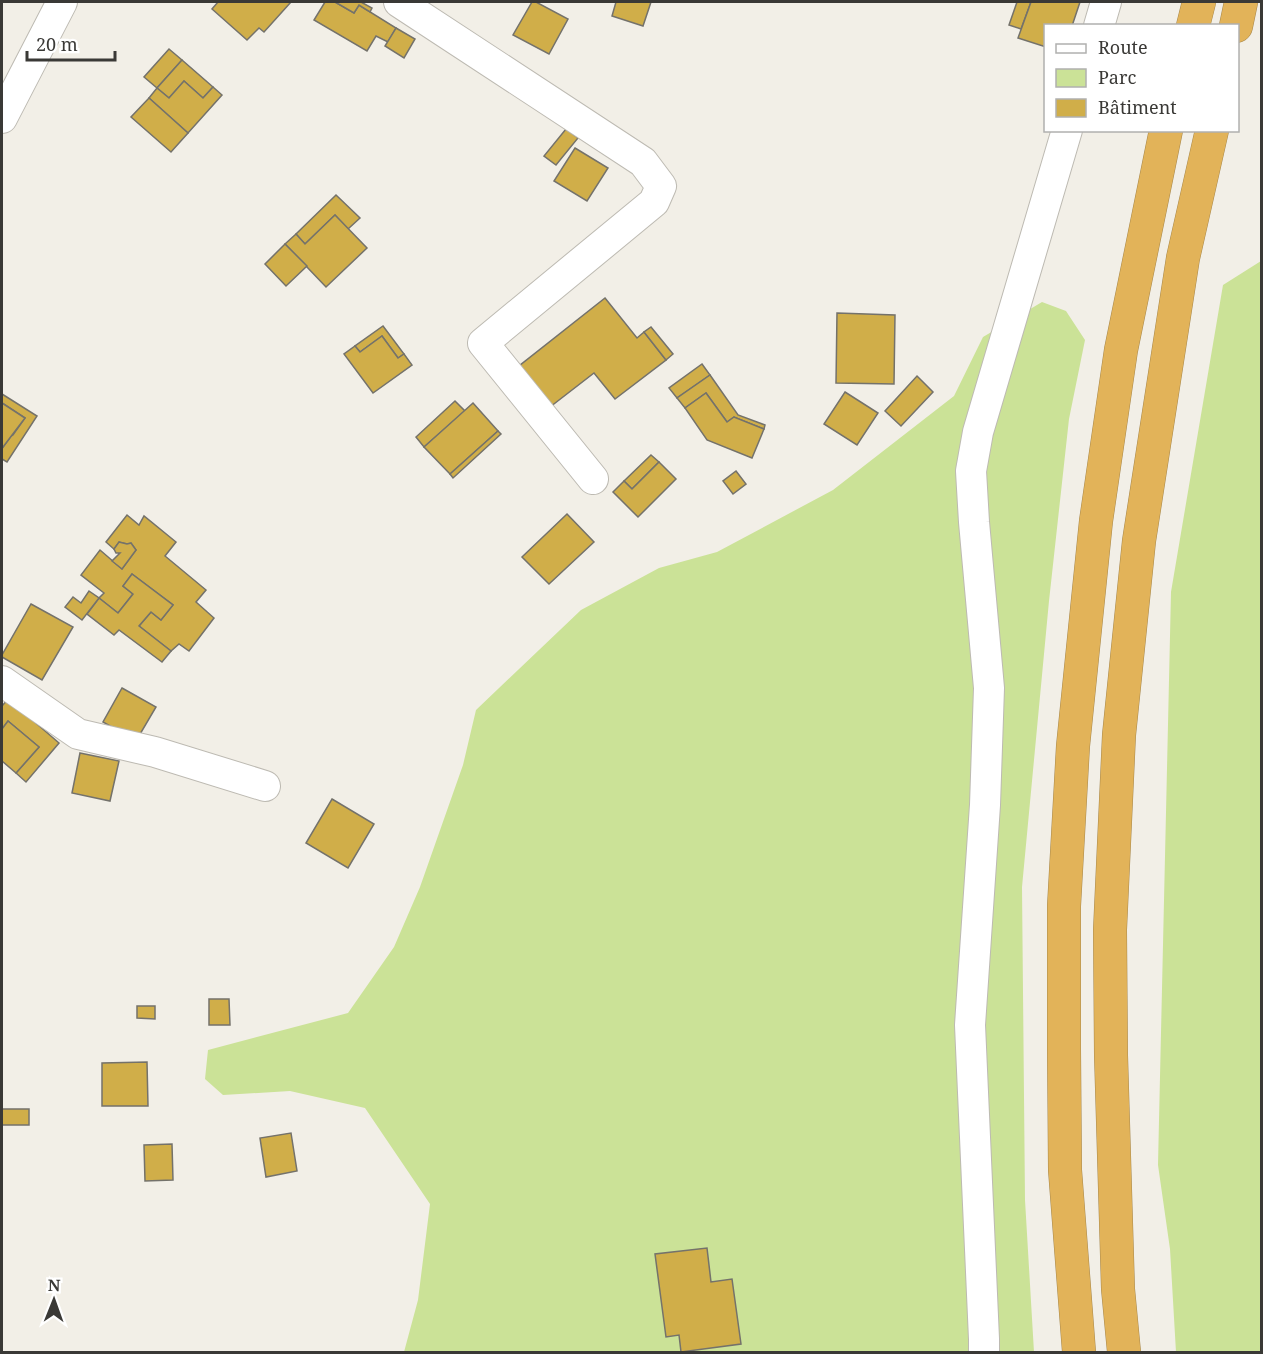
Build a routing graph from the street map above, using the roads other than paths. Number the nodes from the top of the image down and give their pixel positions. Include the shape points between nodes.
1 (62, 2) edge
2 (399, 2) edge
3 (1106, 2) edge
4 (1199, 2) edge
5 (1241, 2) edge
6 (1100, 24) edge
7 (1194, 24) edge
8 (1236, 24) edge
9 (2, 118) edge
10 (1065, 132) edge
11 (1166, 132) edge
12 (1212, 132) edge
13 (593, 479) dead end
14 (2, 681) edge
15 (265, 786) dead end
16 (984, 1353) edge
17 (1078, 1353) edge
18 (1124, 1353) edge

1 - 9 street
2 - 13 street via 643,162 661,186 654,202 483,343
3 - 6 street
4 - 7 highway
5 - 8 highway
10 - 16 street via 978,432 971,471 989,688 970,1024
11 - 17 highway via 1121,350 1096,521 1073,746 1064,906 1064,1049 1065,1170
12 - 18 highway via 1183,258 1141,529 1119,735 1110,930 1117,1278
14 - 15 street via 78,734 155,752

